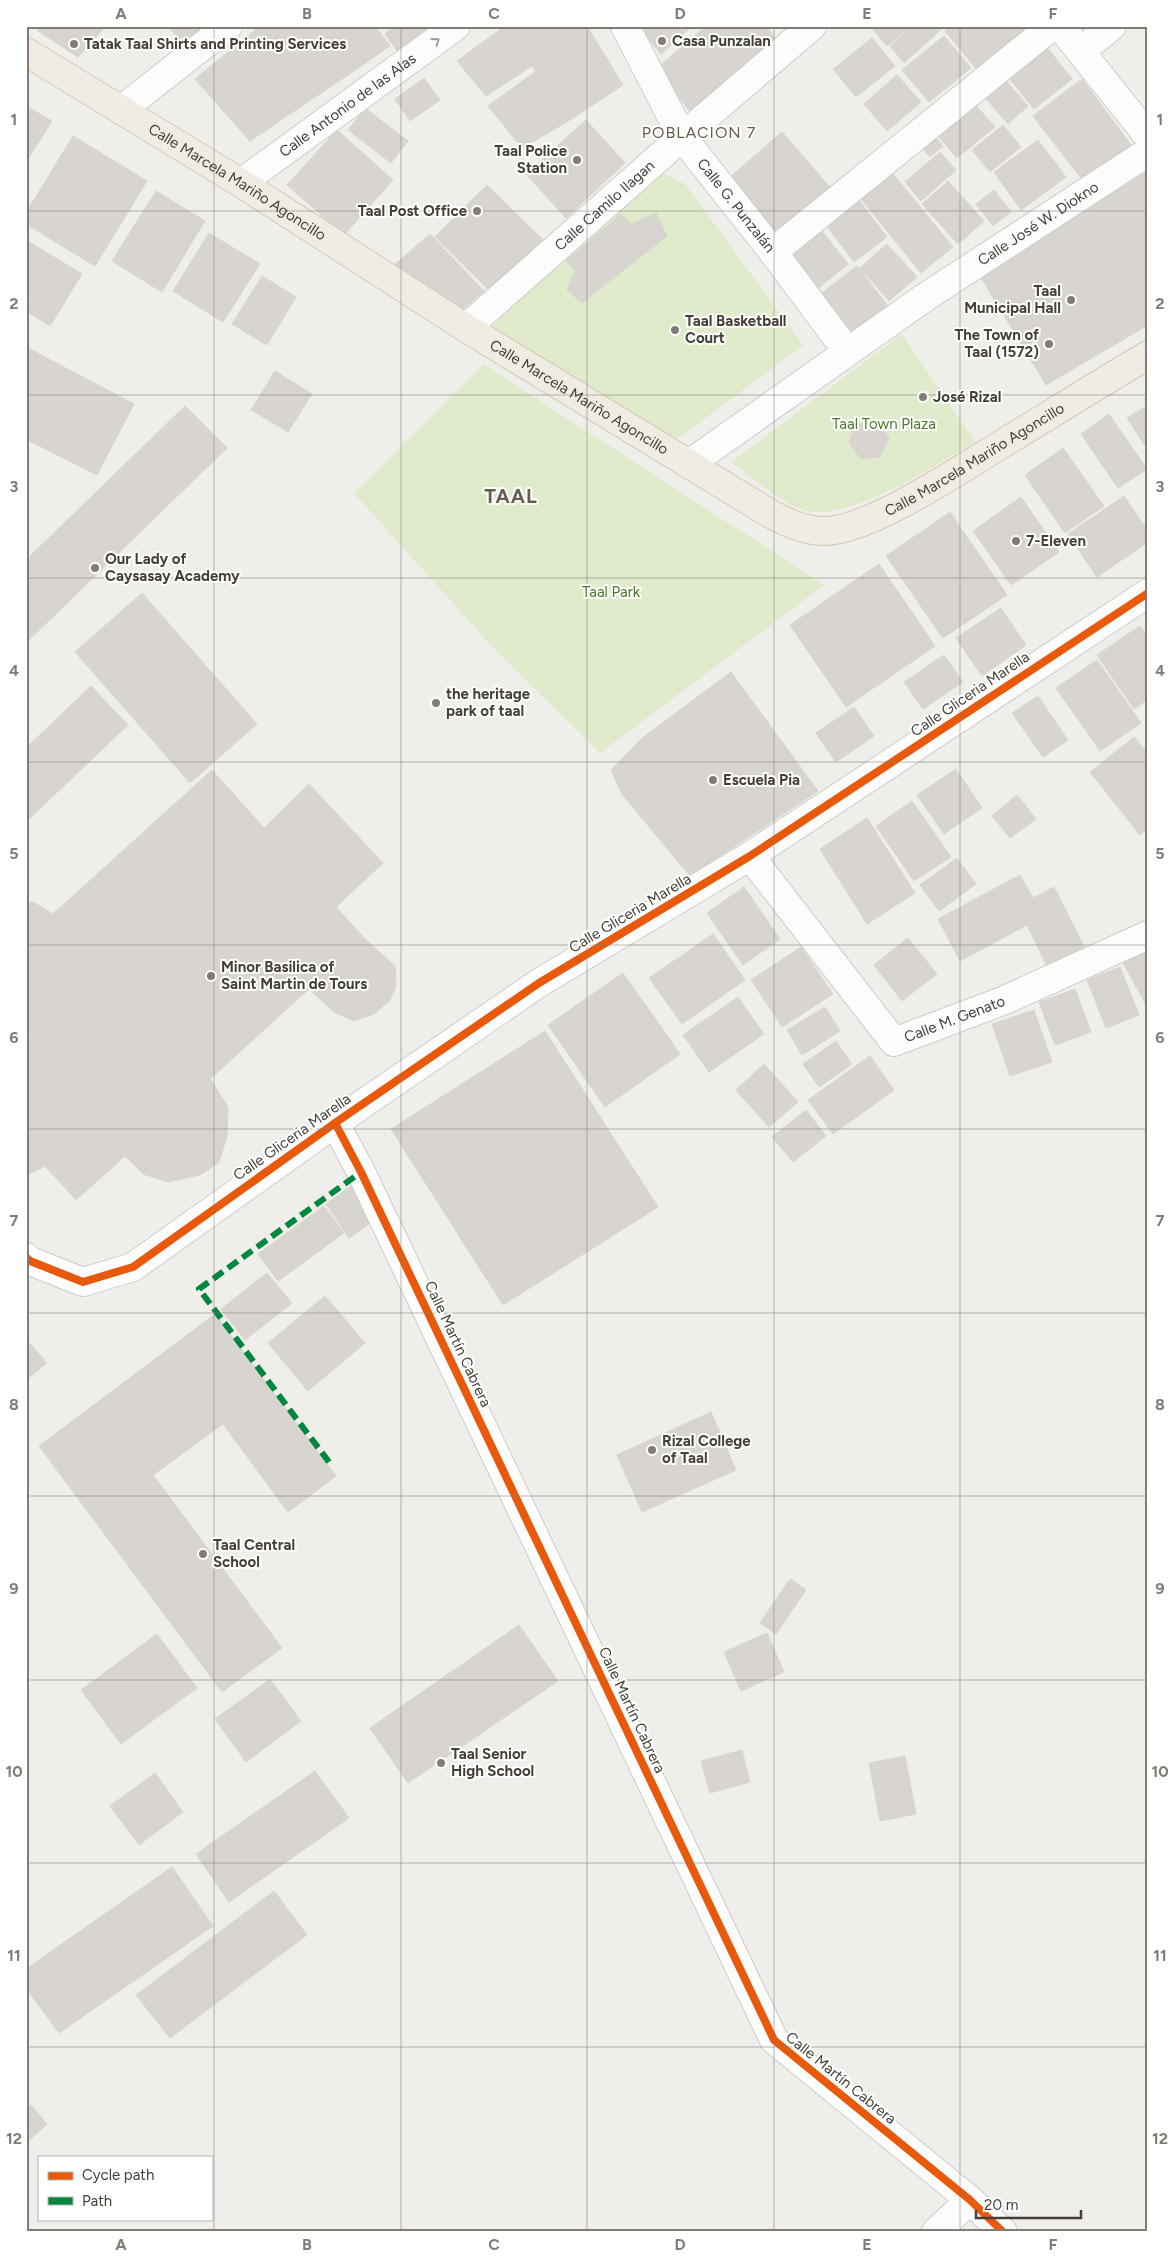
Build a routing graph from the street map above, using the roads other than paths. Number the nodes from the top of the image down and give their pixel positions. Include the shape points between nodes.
1 (228, 26) edge
2 (456, 26) edge
3 (625, 26) edge
4 (812, 26) edge
5 (1052, 26) edge
6 (1060, 26) edge
7 (1112, 26) edge
8 (1081, 51) junction
9 (26, 52) edge
10 (121, 110) junction
11 (1148, 136) edge
12 (682, 137) junction
13 (1148, 152) edge
14 (241, 183) junction
15 (773, 252) junction
16 (466, 328) junction
17 (847, 352) junction
18 (1148, 355) edge
19 (689, 464) junction
20 (1148, 592) edge
21 (750, 856) junction
22 (1148, 935) edge
23 (335, 1123) junction
24 (26, 1257) edge
25 (970, 2200) junction
26 (936, 2232) edge
27 (1003, 2232) edge

1 - 10 street
14 -> 2 street, Calle Antonio de las Alas
3 - 12 street, Calle G. Punzalán
4 - 12 street, Calle Camilo Ilagan
5 - 15 street
6 - 8 street
7 - 8 street
8 - 11 street
9 - 10 main road, Calle Marcela Mariño Agoncillo
10 - 14 main road, Calle Marcela Mariño Agoncillo
12 - 15 street, Calle G. Punzalán
12 - 16 street, Calle Camilo Ilagan
13 - 17 street, Calle José W. Diokno
14 - 16 main road, Calle Marcela Mariño Agoncillo
15 - 17 street, Calle G. Punzalán
16 - 19 main road, Calle Marcela Mariño Agoncillo
17 - 19 street, Calle José W. Diokno
18 - 19 main road, Calle Marcela Mariño Agoncillo via 966,466 883,513 852,526 824,531 798,528
20 - 21 street, Calle Gliceria Marella
21 - 22 street, Calle M. Genato via 894,1042 1005,1000
21 - 23 street, Calle Gliceria Marella via 539,983
23 - 24 street, Calle Gliceria Marella via 133,1267 83,1282
23 - 25 street, Calle Martín Cabrera via 774,2040
25 - 26 street
25 - 27 street, Calle Martín Cabrera

